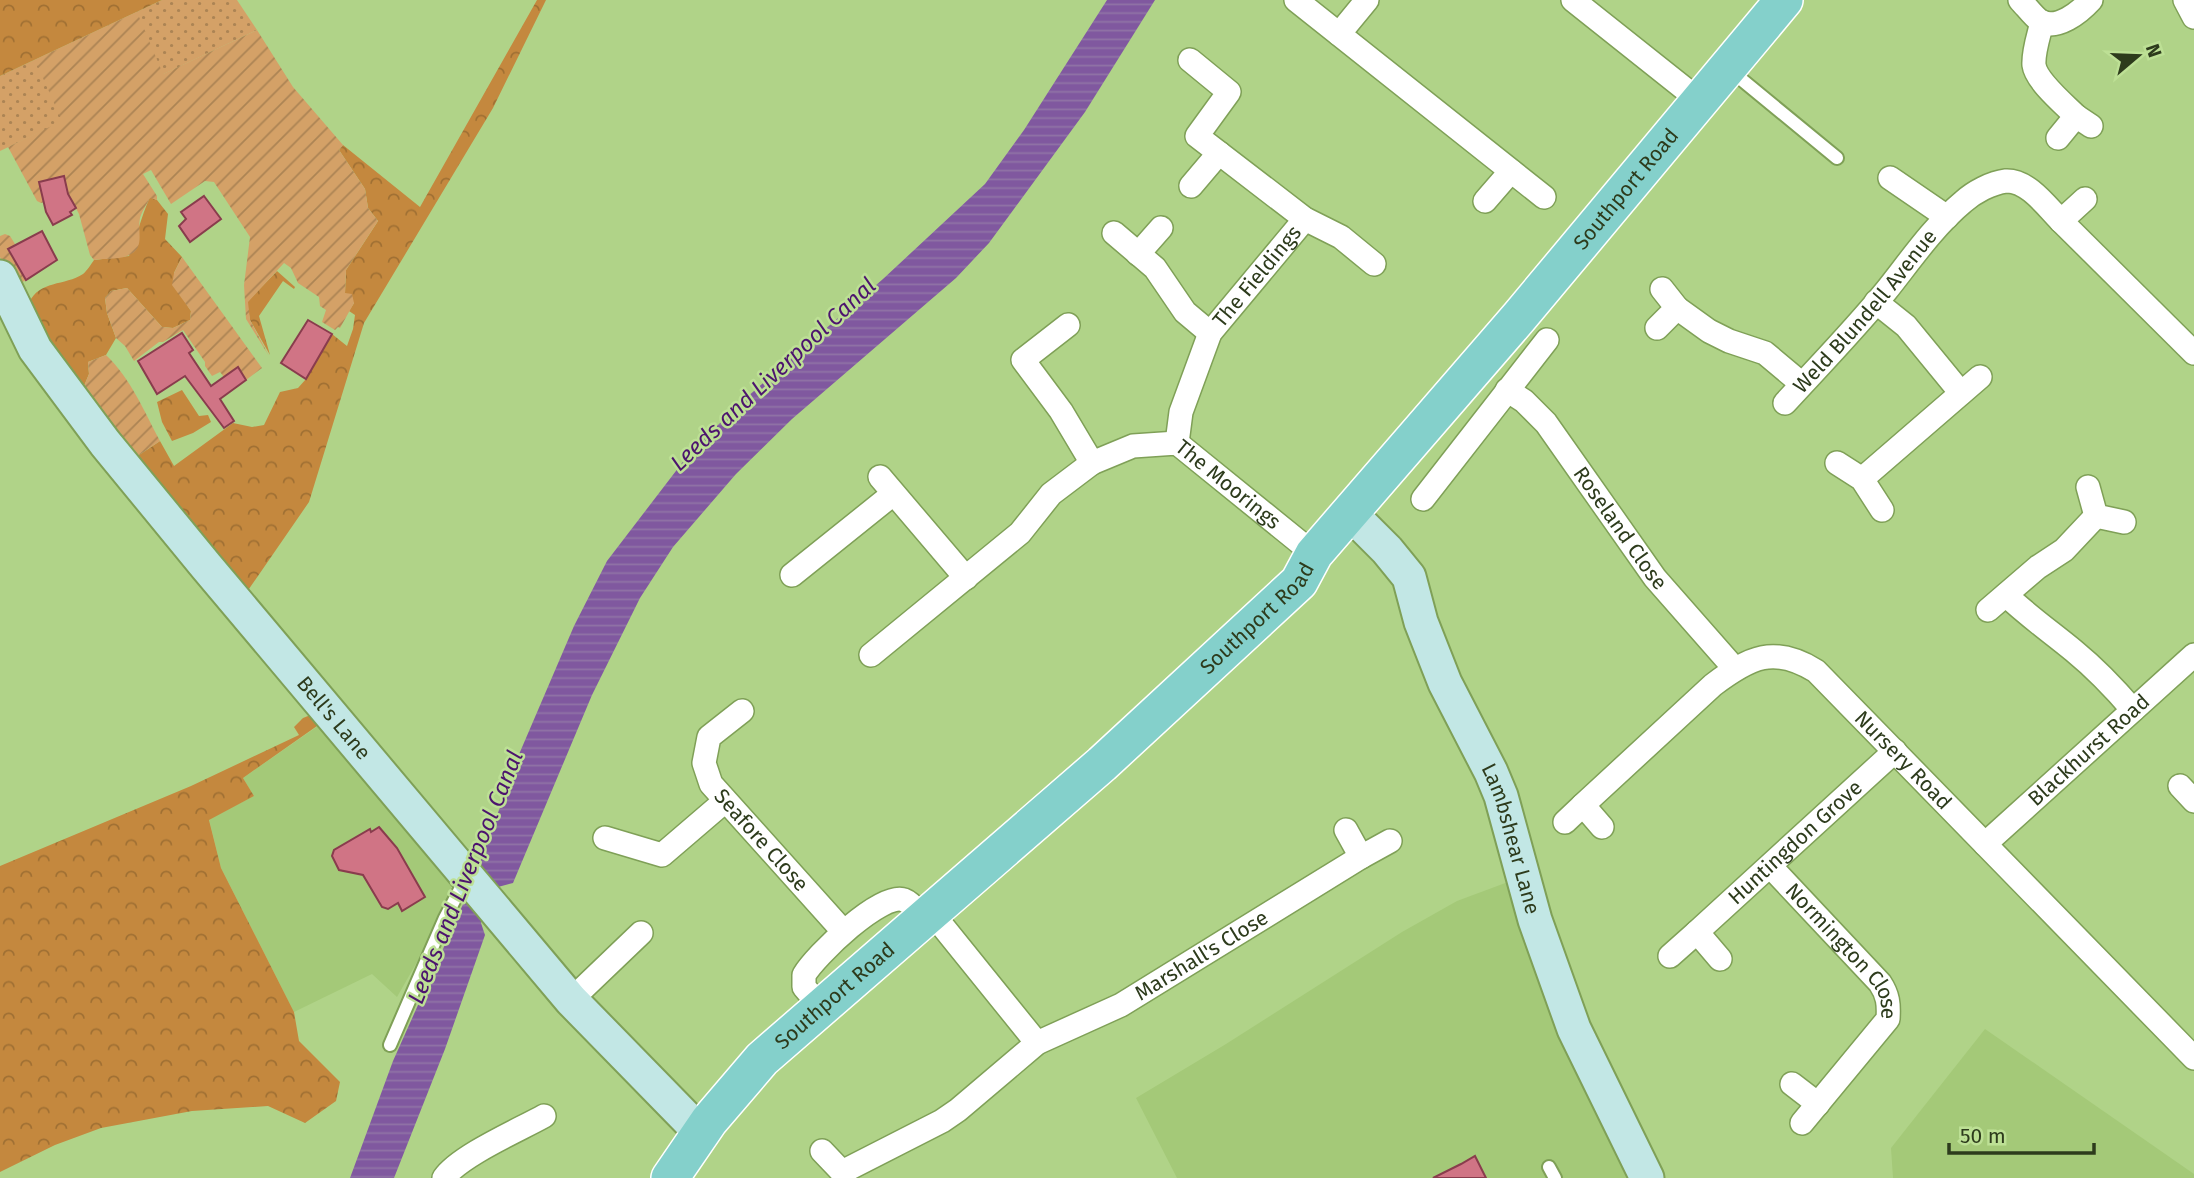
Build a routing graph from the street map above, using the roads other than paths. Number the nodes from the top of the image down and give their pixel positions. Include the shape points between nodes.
1 (1296, 0) edge
2 (1367, 0) edge
3 (1573, 0) edge
4 (1784, 0) edge
5 (2020, 0) edge
6 (2091, 0) edge
7 (2185, 0) edge
8 (2194, 17) edge
9 (2042, 22) junction
10 (1339, 34) junction
11 (1190, 60) dead end
12 (1727, 68) junction
13 (1700, 101) junction
14 (2058, 138) dead end
15 (1219, 153) junction
16 (1838, 158) dead end
17 (1511, 171) junction
18 (1890, 178) dead end
19 (1191, 186) dead end
20 (1544, 197) dead end
21 (2085, 199) dead end
22 (1485, 201) dead end
23 (1947, 217) junction
24 (1305, 219) junction
25 (2061, 221) junction
26 (1161, 228) dead end
27 (1114, 233) dead end
28 (1138, 254) junction
29 (1374, 264) dead end
30 (0, 277) edge
31 (1662, 289) dead end
32 (1876, 302) junction
33 (1677, 308) junction
34 (1068, 326) dead end
35 (1657, 328) dead end
36 (1210, 333) junction
37 (1547, 340) dead end
38 (2194, 354) edge
39 (1980, 377) dead end
40 (1802, 384) junction
41 (1507, 390) junction
42 (1961, 393) junction
43 (1785, 403) dead end
44 (1177, 443) junction
45 (1092, 463) junction
46 (1837, 463) dead end
47 (1862, 479) junction
48 (2088, 487) dead end
49 (1423, 499) dead end
50 (1882, 510) dead end
51 (1351, 514) junction
52 (2096, 516) junction
53 (2124, 522) dead end
54 (1314, 554) junction
55 (792, 575) dead end
56 (966, 578) junction
57 (2006, 595) junction
58 (1988, 610) dead end
59 (2194, 654) edge
60 (871, 655) dead end
61 (1735, 669) junction
62 (2133, 710) junction
63 (742, 711) dead end
64 (1895, 751) junction
65 (725, 801) junction
66 (1583, 805) junction
67 (1564, 822) dead end
68 (1602, 827) dead end
69 (1346, 830) dead end
70 (605, 838) dead end
71 (1390, 841) dead end
72 (1985, 844) junction
73 (1361, 857) junction
74 (1771, 867) junction
75 (472, 884) junction
76 (928, 916) junction
77 (843, 932) junction
78 (1697, 932) junction
79 (641, 933) dead end
80 (1670, 957) dead end
81 (1720, 960) dead end
82 (571, 1000) junction
83 (822, 1008) junction
84 (1037, 1043) junction
85 (390, 1045) dead end
86 (2194, 1058) edge
87 (1791, 1084) dead end
88 (1818, 1104) junction
89 (544, 1116) dead end
90 (1802, 1123) dead end
91 (700, 1132) junction
92 (822, 1151) dead end
93 (843, 1175) edge
94 (444, 1178) edge
95 (670, 1178) edge
96 (1647, 1178) edge

1 - 10 street
2 - 10 street
3 - 13 street
4 - 12 main road, Southport Road
5 - 9 street
6 - 9 street via 2069,18
7 - 8 street
9 - 14 street via 2036,72 2083,121
10 - 17 street
11 - 15 street, The Fieldings via 1229,92 1197,136
12 - 13 main road, Southport Road
12 - 16 lane
13 - 51 main road, Southport Road
15 - 19 street
15 - 24 street, The Fieldings
17 - 20 street
17 - 22 street
18 - 23 street, Weld Blundell Avenue
21 - 25 street
23 - 25 street, Weld Blundell Avenue via 1979,191 2007,181 2027,187
23 - 32 street, Weld Blundell Avenue
24 - 29 street, The Fieldings via 1341,237
24 - 36 street, The Fieldings
25 - 38 street, Weld Blundell Avenue
26 - 28 street
27 - 28 street, The Fieldings
28 - 36 street, The Fieldings via 1170,285 1185,312
30 - 75 street, Bell's Lane via 35,349 105,443
31 - 33 street
32 - 40 street, Weld Blundell Avenue
32 - 42 street via 1906,326
33 - 35 street
33 - 40 street via 1709,331 1765,354
34 - 45 street via 1023,360
36 - 44 street, The Fieldings via 1181,412
37 - 41 street
39 - 42 street
40 - 43 street, Weld Blundell Avenue
41 - 49 street
41 - 61 street, Roseland Close via 1546,423 1661,585
42 - 47 street
44 - 45 street, The Moorings via 1133,446
44 - 54 street, The Moorings
45 - 56 street, The Moorings via 1051,494 1020,533
46 - 47 street
47 - 50 street
48 - 52 street
51 - 54 main road, Southport Road
51 - 96 street, Lambshear Lane via 1409,577 1445,683 1501,796 1535,920 1574,1029
52 - 53 street
52 - 57 street via 2064,550
54 - 76 main road, Southport Road via 1299,582
55 - 56 street via 886,485
56 - 60 street, The Moorings
57 - 58 street
57 - 62 street via 2106,678
59 - 62 street, Blackhurst Road
61 - 64 street, Nursery Road via 1768,656 1801,662 1816,671
61 - 66 street, Nursery Road
62 - 72 street, Blackhurst Road
63 - 65 street, Seafore Close via 709,737 704,763 711,784
64 - 72 street, Nursery Road
64 - 74 street, Huntingdon Grove
65 - 70 street via 662,855
65 - 77 street, Seafore Close
66 - 67 street, Nursery Road
66 - 68 street
69 - 73 street
71 - 73 street, Marshall's Close
72 - 86 street, Nursery Road
73 - 84 street, Marshall's Close via 1121,1004
74 - 78 street, Huntingdon Grove
74 - 88 street, Normington Close via 1887,993 1888,1019
75 - 82 street, Bell's Lane
75 - 85 lane via 445,918
76 - 77 street via 899,899 883,904
76 - 83 main road, Southport Road
76 - 84 street
77 - 83 street via 804,975 804,987
78 - 80 street, Huntingdon Grove
78 - 81 street
79 - 82 street
82 - 91 street, Bell's Lane
83 - 91 main road, Southport Road via 762,1059
84 - 93 street, Marshall's Close via 942,1121
87 - 88 street
88 - 90 street, Normington Close
89 - 94 street via 466,1159
91 - 95 main road, Southport Road
92 - 93 street

